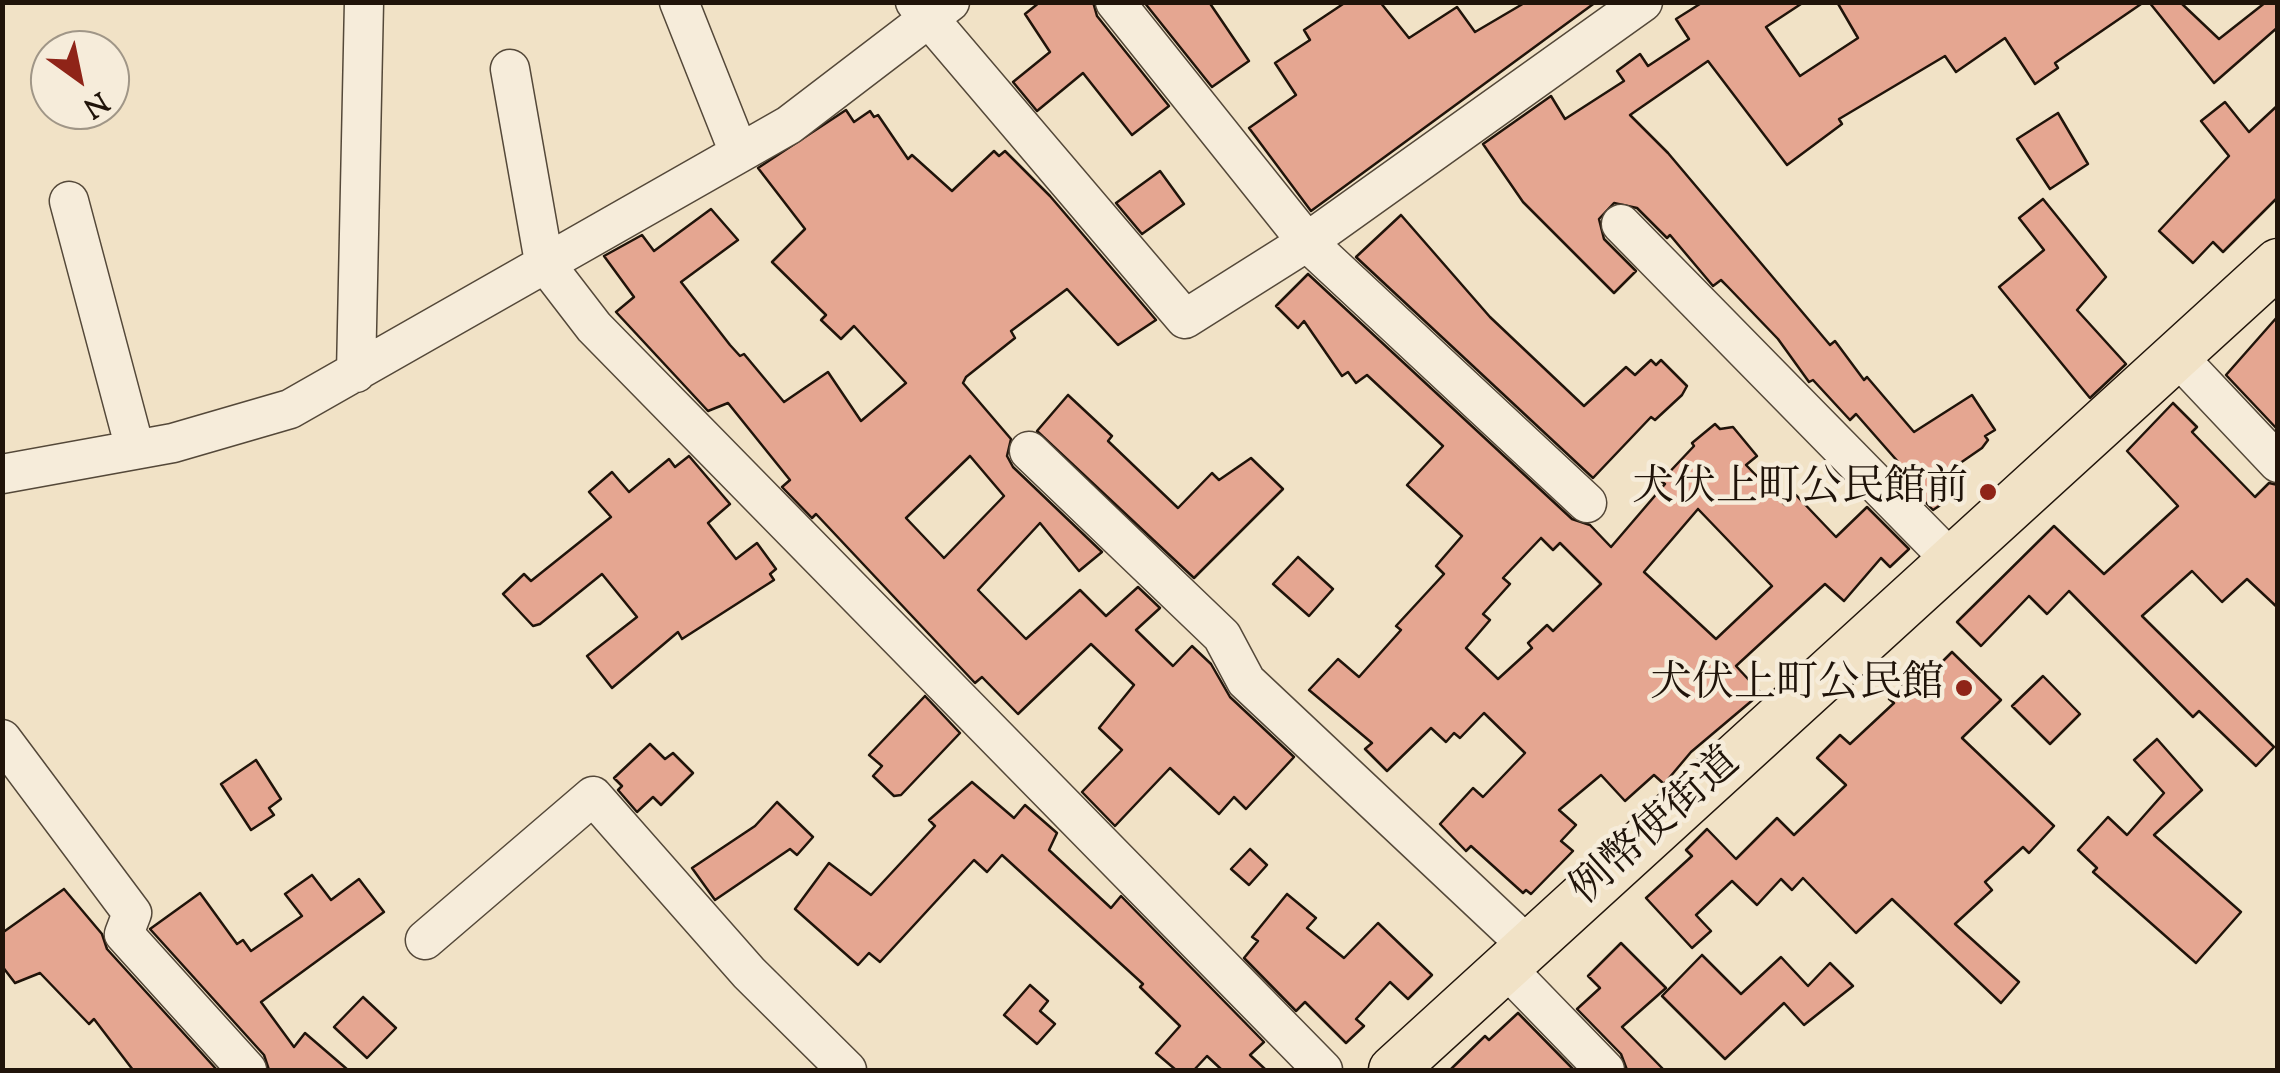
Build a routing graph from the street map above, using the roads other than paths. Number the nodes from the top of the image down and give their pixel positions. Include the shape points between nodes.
1 (364, 2) edge
2 (680, 2) edge
3 (1115, 2) edge
4 (1643, 2) edge
5 (930, 8) edge
6 (510, 70) dead end
7 (740, 153) junction
8 (69, 201) dead end
9 (1622, 224) dead end
10 (1307, 242) junction
11 (544, 262) junction
12 (2278, 263) edge
13 (2177, 356) junction
14 (356, 373) junction
15 (135, 449) junction
16 (1029, 451) dead end
17 (2278, 464) edge
18 (2, 474) edge
19 (1587, 503) dead end
20 (1952, 560) junction
21 (2, 738) edge
22 (425, 940) dead end
23 (1518, 958) junction
24 (246, 1070) edge
25 (847, 1070) edge
26 (1323, 1070) edge
27 (1392, 1070) edge
28 (1605, 1070) edge

1 - 14 street
2 - 7 street
3 - 10 street
4 - 10 street
5 - 7 street via 788,125
5 - 10 street via 1185,319
6 - 11 street
7 - 11 street
8 - 15 street
9 - 20 street
10 - 19 street
11 - 14 street
11 - 26 street via 594,326 774,514
12 - 13 main road, 例幣使街道
13 - 17 street
13 - 20 main road, 例幣使街道
14 - 15 street via 290,409
15 - 18 street
16 - 23 street via 1222,636 1246,681
20 - 23 main road, 例幣使街道
21 - 24 street via 132,913 124,934
22 - 25 street via 593,796 749,973
23 - 27 main road, 例幣使街道
23 - 28 street

